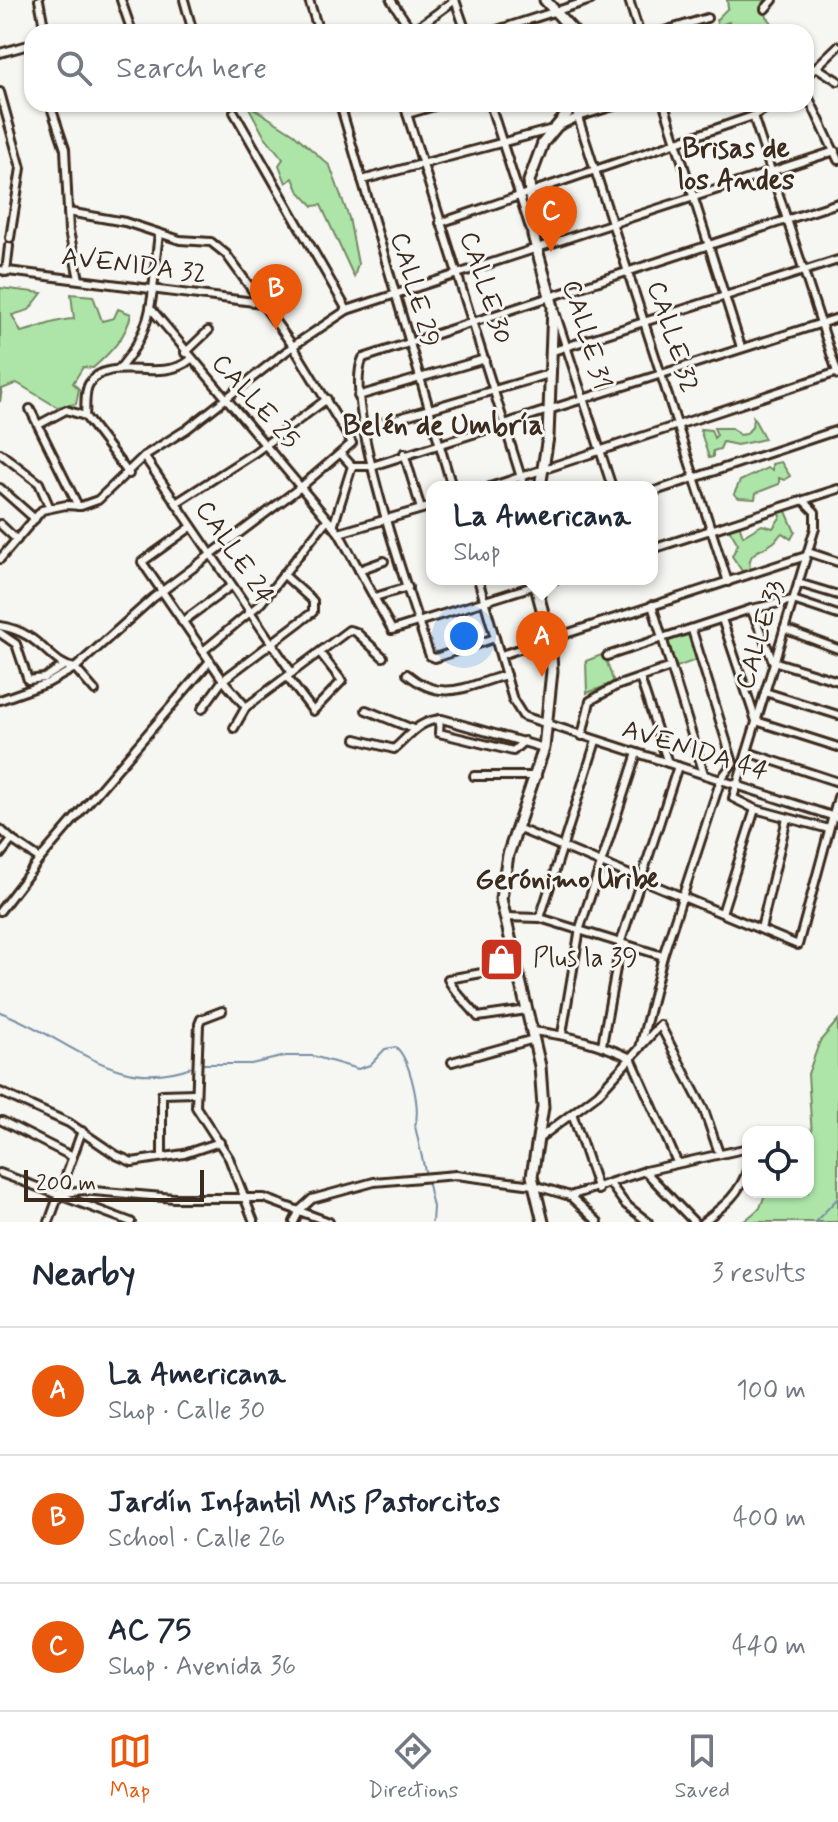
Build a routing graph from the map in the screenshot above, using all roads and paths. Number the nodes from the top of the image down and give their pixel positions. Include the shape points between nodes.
1 (39, 0) edge
2 (121, 0) edge
3 (184, 0) edge
4 (309, 0) edge
5 (391, 0) edge
6 (455, 0) edge
7 (545, 0) edge
8 (591, 0) edge
9 (629, 0) edge
10 (773, 0) edge
11 (765, 9) dead end
12 (556, 12) junction
13 (707, 18) dead end
14 (44, 24) edge
15 (129, 24) edge
16 (191, 24) edge
17 (316, 24) edge
18 (406, 24) edge
19 (422, 24) edge
20 (463, 24) edge
21 (517, 24) edge
22 (567, 24) edge
23 (636, 24) edge
24 (687, 24) edge
25 (24, 46) edge
26 (838, 46) edge
27 (0, 53) edge
28 (816, 67) joint
29 (838, 81) edge
30 (0, 92) edge
31 (814, 105) edge
32 (52, 112) edge
33 (234, 112) dead end
34 (342, 112) edge
35 (414, 112) edge
36 (493, 112) edge
37 (569, 112) edge
38 (577, 112) edge
39 (594, 112) edge
40 (666, 112) edge
41 (760, 112) edge
42 (407, 114) joint
43 (753, 116) junction
44 (578, 117) junction
45 (553, 129) junction
46 (835, 138) edge
47 (503, 142) junction
48 (676, 143) junction
49 (835, 151) junction
50 (838, 160) edge
51 (422, 166) junction
52 (773, 170) junction
53 (596, 171) junction
54 (362, 180) junction
55 (529, 194) junction
56 (693, 195) junction
57 (518, 197) junction
58 (838, 203) edge
59 (68, 212) junction
60 (788, 219) junction
61 (440, 223) junction
62 (613, 224) junction
63 (159, 234) junction
64 (533, 235) junction
65 (10, 238) dead end
66 (710, 245) junction
67 (9, 246) dead end
68 (536, 249) junction
69 (838, 260) edge
70 (3, 271) edge
71 (628, 271) junction
72 (803, 272) junction
73 (458, 275) junction
74 (79, 279) junction
75 (151, 288) junction
76 (393, 295) junction
77 (724, 297) junction
78 (552, 302) junction
79 (263, 303) junction
80 (347, 310) junction
81 (153, 311) junction
82 (838, 318) edge
83 (644, 322) junction
84 (474, 324) junction
85 (821, 324) junction
86 (208, 331) dead end
87 (407, 345) junction
88 (293, 346) junction
89 (566, 347) junction
90 (741, 347) junction
91 (550, 352) junction
92 (185, 353) junction
93 (485, 359) junction
94 (190, 360) junction
95 (120, 368) junction
96 (838, 373) edge
97 (549, 374) junction
98 (661, 374) junction
99 (419, 379) junction
100 (494, 389) junction
101 (358, 396) junction
102 (327, 399) junction
103 (583, 400) junction
104 (226, 401) junction
105 (30, 409) dead end
106 (428, 409) junction
107 (549, 410) junction
108 (85, 416) junction
109 (505, 423) junction
110 (40, 424) junction
111 (678, 426) junction
112 (361, 429) junction
113 (838, 430) edge
114 (438, 442) junction
115 (267, 445) junction
116 (601, 452) junction
117 (0, 453) edge
118 (404, 453) junction
119 (341, 454) junction
120 (144, 456) junction
121 (352, 466) junction
122 (372, 466) junction
123 (544, 470) junction
124 (129, 474) junction
125 (521, 477) junction
126 (694, 478) junction
127 (450, 481) edge
128 (509, 481) edge
129 (522, 481) edge
130 (541, 481) edge
131 (610, 481) edge
132 (302, 486) junction
133 (0, 488) edge
134 (838, 489) edge
135 (658, 490) edge
136 (804, 501) junction
137 (176, 503) junction
138 (49, 506) junction
139 (78, 506) junction
140 (426, 508) edge
141 (421, 509) junction
142 (35, 519) junction
143 (388, 520) junction
144 (326, 521) junction
145 (0, 524) edge
146 (191, 527) junction
147 (711, 529) junction
148 (336, 530) junction
149 (17, 540) junction
150 (658, 547) edge
151 (2, 554) edge
152 (807, 554) junction
153 (210, 557) junction
154 (384, 561) dead end
155 (838, 562) edge
156 (361, 573) junction
157 (283, 574) junction
158 (728, 582) junction
159 (798, 583) junction
160 (480, 585) edge
161 (528, 585) edge
162 (536, 585) edge
163 (231, 586) junction
164 (408, 587) junction
165 (160, 591) junction
166 (838, 595) edge
167 (375, 597) junction
168 (793, 600) junction
169 (484, 603) junction
170 (652, 605) junction
171 (751, 609) junction
172 (250, 612) junction
173 (838, 615) edge
174 (722, 619) junction
175 (182, 622) junction
176 (419, 624) junction
177 (0, 626) edge
178 (784, 629) junction
179 (692, 630) junction
180 (0, 633) edge
181 (495, 638) junction
182 (550, 639) junction
183 (662, 640) junction
184 (272, 643) junction
185 (838, 649) edge
186 (203, 651) junction
187 (320, 653) junction
188 (501, 655) junction
189 (607, 656) dead end
190 (383, 657) dead end
191 (210, 661) junction
192 (773, 661) junction
193 (64, 666) junction
194 (671, 667) junction
195 (75, 668) junction
196 (407, 674) dead end
197 (290, 675) junction
198 (506, 675) junction
199 (640, 678) junction
200 (223, 680) junction
201 (838, 681) edge
202 (95, 691) dead end
203 (765, 692) junction
204 (0, 700) edge
205 (246, 707) junction
206 (202, 709) dead end
207 (366, 710) dead end
208 (838, 715) edge
209 (440, 719) junction
210 (756, 721) junction
211 (546, 725) junction
212 (234, 728) dead end
213 (413, 729) junction
214 (582, 736) junction
215 (356, 739) dead end
216 (524, 741) junction
217 (596, 741) junction
218 (838, 747) edge
219 (544, 748) junction
220 (747, 752) junction
221 (637, 753) junction
222 (668, 763) junction
223 (678, 766) junction
224 (704, 774) junction
225 (474, 776) dead end
226 (537, 776) junction
227 (721, 779) junction
228 (838, 782) edge
229 (737, 784) junction
230 (773, 796) junction
231 (838, 797) edge
232 (755, 809) junction
233 (767, 812) junction
234 (836, 816) edge
235 (787, 818) junction
236 (517, 828) junction
237 (0, 829) edge
238 (829, 829) junction
239 (12, 840) junction
240 (561, 846) junction
241 (0, 855) edge
242 (40, 859) junction
243 (602, 862) junction
244 (644, 879) junction
245 (682, 895) junction
246 (0, 911) edge
247 (722, 913) junction
248 (504, 917) junction
249 (540, 918) junction
250 (580, 928) junction
251 (761, 929) junction
252 (621, 941) junction
253 (663, 956) junction
254 (516, 967) junction
255 (527, 1010) junction
256 (222, 1011) dead end
257 (562, 1034) junction
258 (533, 1035) junction
259 (602, 1045) junction
260 (640, 1048) junction
261 (631, 1058) junction
262 (452, 1062) dead end
263 (0, 1092) edge
264 (195, 1093) junction
265 (573, 1116) junction
266 (2, 1121) dead end
267 (82, 1131) junction
268 (541, 1137) junction
269 (220, 1142) junction
270 (742, 1149) edge
271 (719, 1153) junction
272 (162, 1155) junction
273 (71, 1156) junction
274 (677, 1162) junction
275 (645, 1171) junction
276 (0, 1173) edge
277 (533, 1185) junction
278 (611, 1185) junction
279 (742, 1186) edge
280 (598, 1190) junction
281 (59, 1194) junction
282 (570, 1196) junction
283 (246, 1197) junction
284 (300, 1210) junction
285 (49, 1222) edge
286 (131, 1222) edge
287 (254, 1222) edge
288 (294, 1222) edge
289 (329, 1222) edge
290 (543, 1222) edge
291 (598, 1222) edge
292 (648, 1222) edge
293 (694, 1222) edge
294 (703, 1222) edge

1 - 14 street
2 - 15 street
3 - 16 street
4 - 17 street
5 - 18 street
6 - 19 street
6 - 20 street
7 - 12 main road
8 - 12 street
9 - 23 street
10 - 11 street
12 - 21 street
12 - 22 main road
13 - 24 street
25 - 27 street
26 - 28 street
28 - 29 street
30 - 65 street via 21,168
31 - 46 street
32 - 59 street via 68,167
33 - 80 street
34 - 54 street, CALLE 29
35 - 42 street
36 - 47 street, CALLE 31
37 - 45 main road, CALLE 32
38 - 44 street, CALLE 32
39 - 44 street
40 - 48 street
41 - 43 street
42 - 51 street, CALLE 30
43 - 48 street
43 - 52 street
44 - 45 street
44 - 53 street, CALLE 32
45 - 47 street
45 - 55 main road, CALLE 32 via 537,153
46 - 49 street
47 - 51 street
47 - 57 street, CALLE 31
48 - 53 street
48 - 56 street
49 - 50 street
49 - 52 street
51 - 54 street
51 - 61 street, CALLE 30
52 - 56 street
52 - 60 street
53 - 55 street
53 - 62 street, CALLE 32
54 - 76 street, CALLE 29
55 - 57 street
55 - 64 main road, CALLE 32
56 - 62 street
56 - 66 street
57 - 61 street
57 - 64 street, CALLE 31
58 - 60 street
59 - 63 street
59 - 74 street
60 - 66 street
60 - 72 street
61 - 73 street, CALLE 30
62 - 68 street
62 - 71 street, CALLE 32
63 - 75 street
63 - 79 street via 211,242
64 - 68 main road, CALLE 31
66 - 71 street
66 - 77 street
67 - 70 street
68 - 73 street
68 - 78 main road, CALLE 31
69 - 72 street
70 - 74 street, AVENIDA 32
71 - 78 street
71 - 83 street, CALLE 32
72 - 77 street
72 - 85 street
73 - 76 street
73 - 84 street, CALLE 30
74 - 75 street, AVENIDA 32
75 - 79 street, AVENIDA 32
75 - 81 street
76 - 80 street
76 - 87 street, CALLE 29
77 - 83 street
77 - 90 street
78 - 84 street
78 - 89 street, CALLE 31
78 - 91 main road, CALLE 30
79 - 88 street
80 - 88 street
81 - 92 street, CALLE 25
81 - 95 street via 143,337
82 - 85 street
83 - 89 street
83 - 98 street, CALLE 32
84 - 87 street
84 - 93 street, CALLE 30
85 - 90 street
85 - 96 street
86 - 92 street
87 - 99 street, CALLE 29
87 - 101 street via 363,358
88 - 102 street
88 - 104 street
89 - 91 street
89 - 103 street, CALLE 31
90 - 98 street
91 - 97 main road, CALLE 30
92 - 94 street, CALLE 25
93 - 99 street
93 - 100 street, CALLE 30
94 - 95 street via 165,372
94 - 104 street, CALLE 25
95 - 108 street via 89,383
96 - 111 street
97 - 100 street
97 - 107 main road, CALLE 30
98 - 103 street
98 - 111 street, CALLE 32
99 - 101 street
99 - 106 street, CALLE 29
100 - 106 street
100 - 109 street, CALLE 30
101 - 112 street
102 - 115 street
102 - 119 street via 352,443
103 - 107 street
103 - 116 street, CALLE 31
104 - 115 street, CALLE 25
104 - 120 street
105 - 110 street
106 - 112 street
106 - 114 street, CALLE 29
107 - 109 street
107 - 123 main road, CALLE 30
108 - 110 street via 66,410
108 - 124 street
109 - 114 street
109 - 125 street, CALLE 30
110 - 139 street
111 - 116 street
111 - 126 street, CALLE 32
112 - 122 street
113 - 126 street
114 - 118 street
114 - 127 street, CALLE 29
115 - 132 street, CALLE 25
115 - 137 street
116 - 123 street
116 - 131 street, CALLE 31
117 - 138 street via 39,483
118 - 122 street
118 - 141 street
119 - 121 street
119 - 132 street
120 - 124 street
120 - 137 street, CALLE 24
121 - 122 street
121 - 148 street
122 - 143 street
123 - 125 street
123 - 130 main road, CALLE 30
124 - 139 street via 98,500
125 - 128 street
125 - 129 street, CALLE 30
126 - 135 street
126 - 147 street, CALLE 32
132 - 144 street, CALLE 25
132 - 153 street
133 - 142 street
134 - 136 street
136 - 147 street
136 - 152 street, CALLE 33 via 816,516
137 - 146 street, CALLE 24
138 - 139 street
138 - 142 street
140 - 141 street
141 - 143 street
142 - 149 street
143 - 148 street
143 - 164 street
144 - 148 street, CALLE 25
144 - 157 street
145 - 149 street
146 - 153 street, CALLE 24
146 - 165 street via 142,562
147 - 150 street
147 - 158 street, CALLE 32
148 - 156 street
149 - 151 street
152 - 155 street
152 - 158 street
152 - 159 street, CALLE 33
153 - 163 street, CALLE 24
153 - 165 street
154 - 156 street
156 - 167 street
157 - 172 street
157 - 184 street via 315,608
158 - 170 street
159 - 166 street
159 - 168 street, CALLE 33
160 - 169 street
161 - 169 street
162 - 182 main road
163 - 172 street, CALLE 24
163 - 175 street
164 - 167 street
164 - 176 street
165 - 175 street
165 - 195 street
167 - 176 street via 389,626 397,630
168 - 171 street
168 - 173 street
168 - 178 street, CALLE 33
169 - 176 street
169 - 181 street
170 - 182 street
170 - 183 street
171 - 174 street
171 - 192 street
172 - 184 street, CALLE 24
172 - 186 street
174 - 179 street
174 - 210 street
175 - 186 street
176 - 181 street via 435,658
177 - 193 street via 27,633
178 - 185 street
178 - 192 street, CALLE 33
179 - 183 street
179 - 227 street via 733,763
180 - 193 street via 16,644 27,679 44,678
181 - 188 street
182 - 188 street
182 - 211 main road
183 - 189 street
183 - 194 street
184 - 197 street, CALLE 24
184 - 200 street
186 - 191 street
187 - 190 street via 354,630
187 - 197 street
187 - 197 street, CALLE 24 via 342,681 313,711
188 - 198 street
191 - 200 street
191 - 242 street
192 - 201 street
192 - 203 street, CALLE 33
193 - 195 street
194 - 199 street
194 - 224 street
195 - 202 street
195 - 204 street
196 - 198 street via 421,686 443,693
197 - 205 street
198 - 211 street via 517,710
199 - 214 street via 590,701
199 - 222 street
200 - 205 street
200 - 206 street
203 - 208 street
203 - 210 street, CALLE 33
205 - 212 street
207 - 213 street
209 - 213 street
209 - 216 street
209 - 216 street via 440,734 463,741 513,751
210 - 218 street
210 - 220 street, CALLE 33
211 - 214 street, AVENIDA 44
211 - 219 main road
213 - 215 street via 394,749
214 - 217 street, AVENIDA 44
216 - 219 street
217 - 221 street, AVENIDA 44
217 - 240 street
219 - 226 main road
220 - 228 street
220 - 229 street, CALLE 33
221 - 222 street, AVENIDA 44
221 - 243 street
222 - 223 street, AVENIDA 44
223 - 224 street, AVENIDA 44
223 - 244 street
224 - 227 street, AVENIDA 44
225 - 226 street
226 - 236 main road
227 - 229 street, AVENIDA 44
227 - 245 street
229 - 230 street, AVENIDA 44
229 - 232 street via 735,801
230 - 233 street
230 - 234 street, AVENIDA 44
231 - 234 street
232 - 233 street
232 - 247 street
233 - 235 street
234 - 238 street
235 - 238 street
235 - 251 street
236 - 240 street
236 - 248 main road via 503,878
237 - 239 street
238 - 251 street via 798,945
239 - 241 street
239 - 242 street
240 - 243 street
240 - 249 street
242 - 246 street
243 - 244 street
243 - 250 street
244 - 245 street
244 - 252 street
245 - 247 street
245 - 253 street
247 - 251 street
248 - 249 street
248 - 254 main road
249 - 250 street
250 - 252 street
250 - 257 street
252 - 253 street
252 - 259 street
253 - 260 street
254 - 255 main road
254 - 255 street via 448,979 478,1017
255 - 258 main road
256 - 264 street via 199,1024
257 - 258 street
257 - 259 street
258 - 262 street
258 - 268 main road via 543,1107
259 - 261 street
260 - 261 street
260 - 271 street via 660,1025 704,1110
261 - 265 street
261 - 274 street
263 - 267 street
264 - 269 street via 196,1107
264 - 272 street via 162,1094
265 - 268 street
265 - 280 street
266 - 273 street
267 - 272 street via 132,1162
267 - 273 street
268 - 277 main road
269 - 272 street
269 - 283 street
270 - 271 street
271 - 274 street
273 - 281 street
274 - 275 street
275 - 278 street
275 - 293 street
276 - 281 street
277 - 282 street
277 - 284 street via 446,1175 415,1177 319,1196
277 - 290 main road
278 - 280 street
278 - 292 street
279 - 294 street
280 - 282 street
281 - 283 street via 82,1190 203,1200
281 - 285 street
281 - 286 street
282 - 291 street
283 - 284 street via 275,1199
283 - 287 street
284 - 288 street
284 - 289 street

